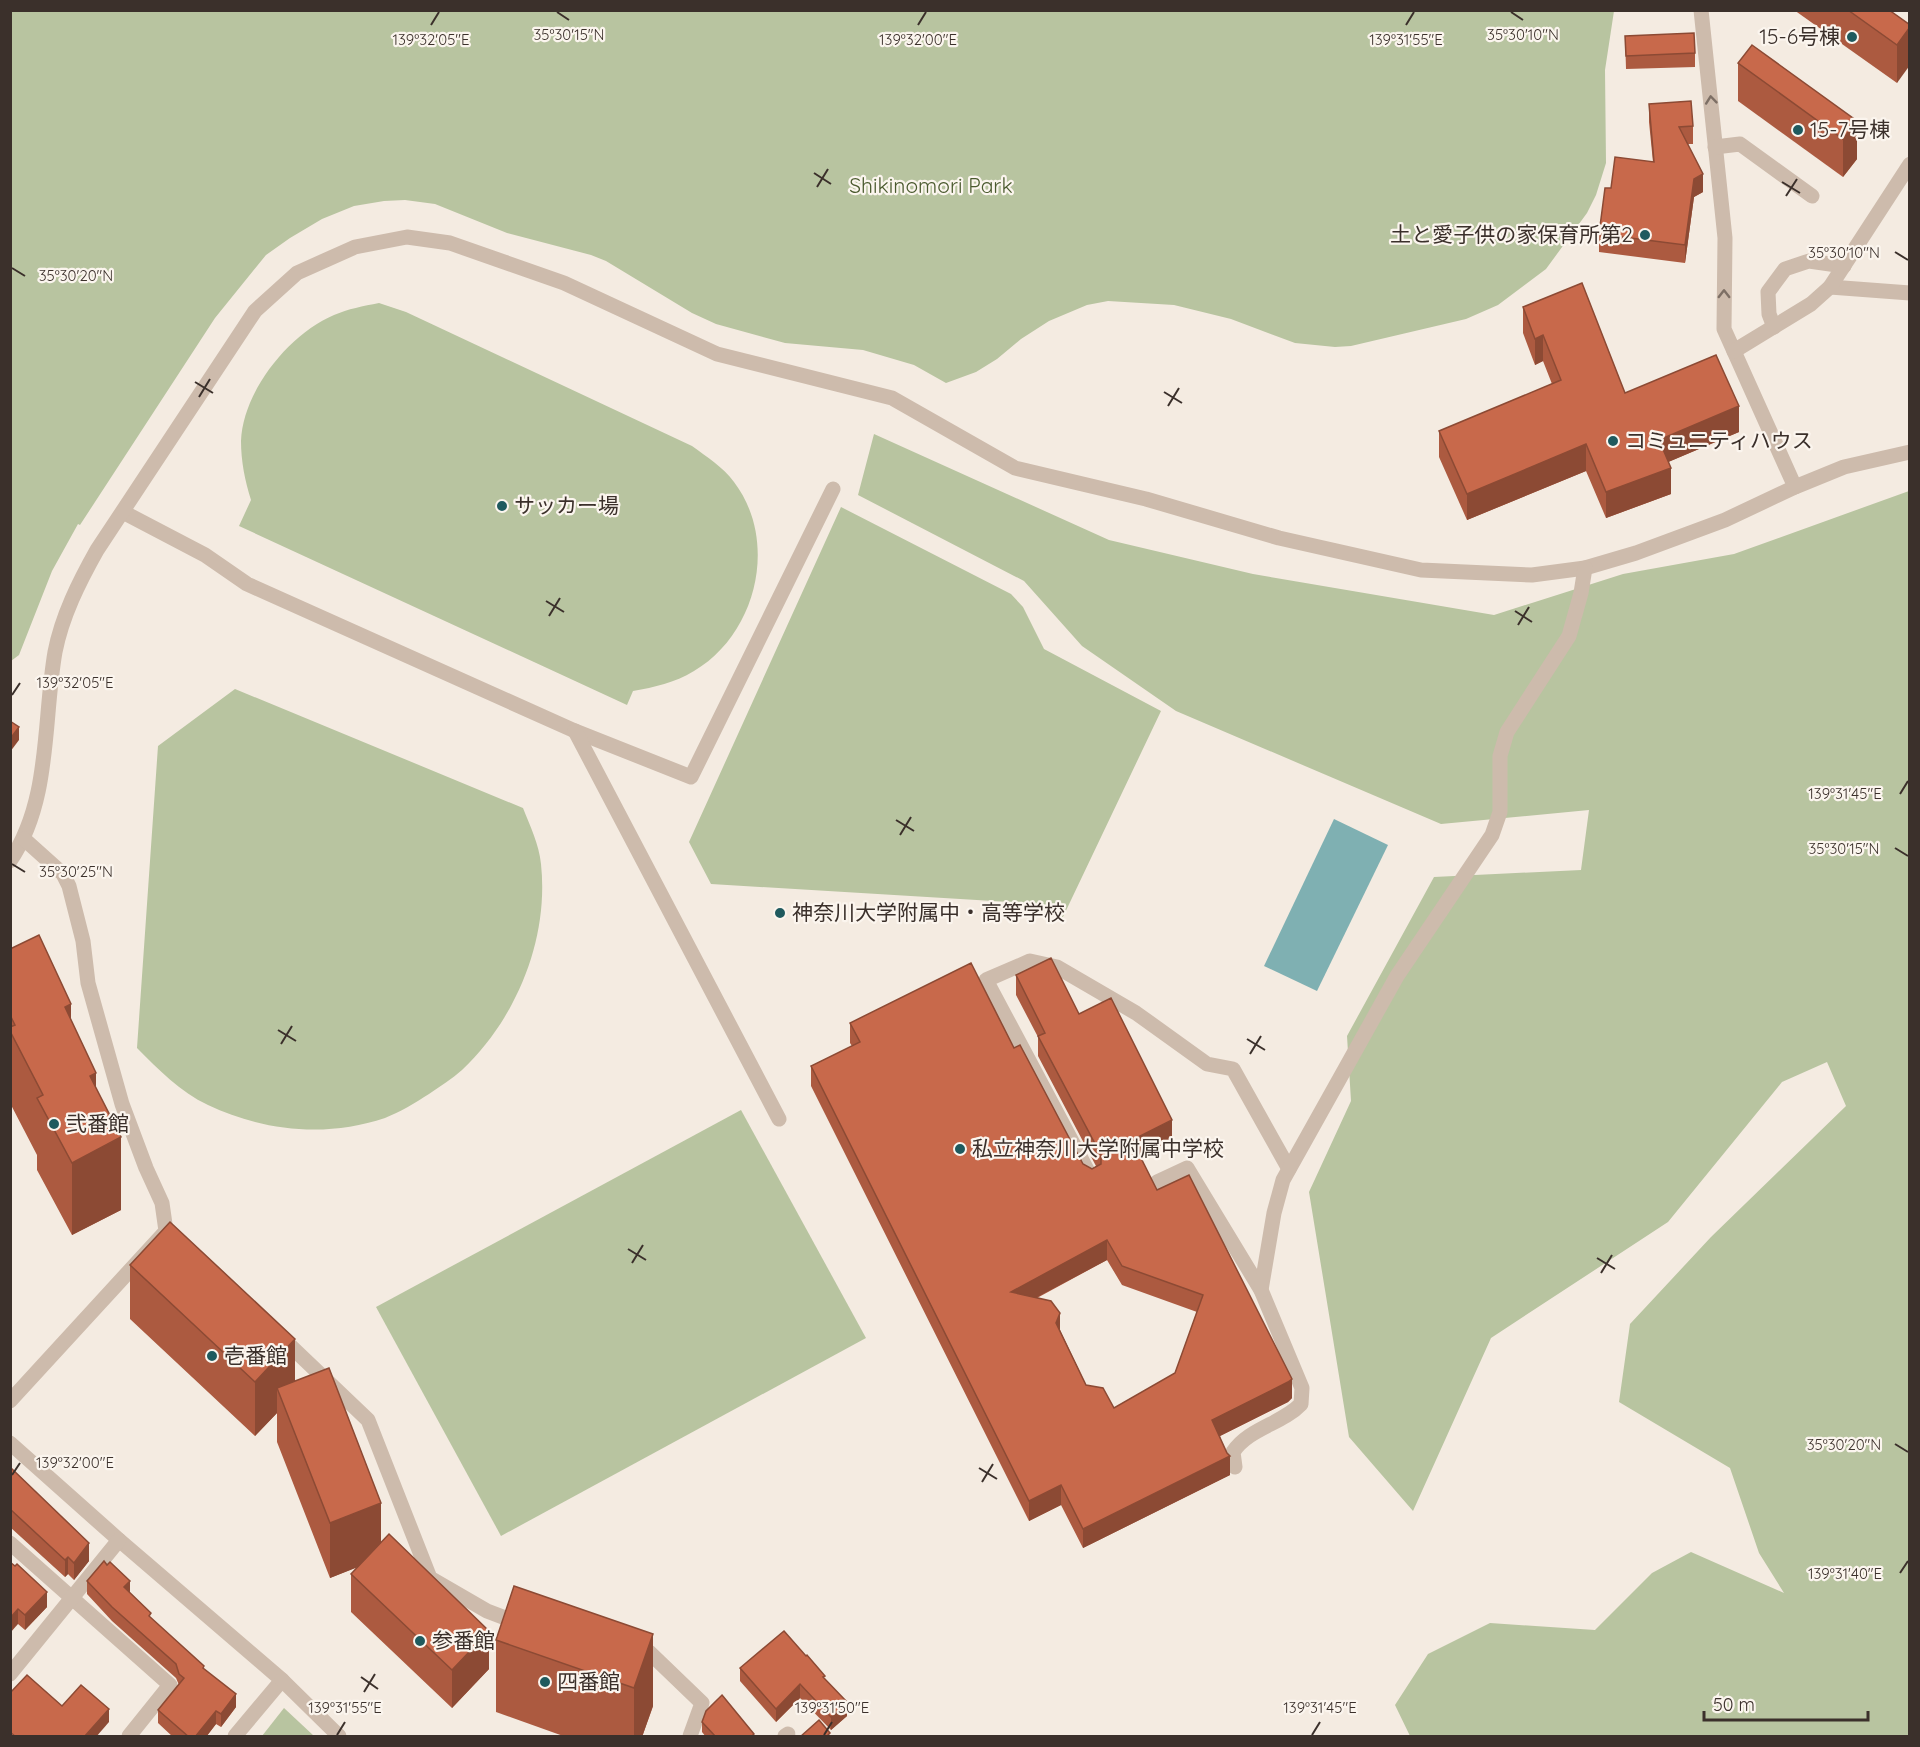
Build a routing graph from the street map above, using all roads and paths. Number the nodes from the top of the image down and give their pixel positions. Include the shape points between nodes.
1 (1701, 10) edge
2 (1715, 147) junction
3 (1910, 164) edge
4 (1812, 196) dead end
5 (1844, 266) junction
6 (1830, 287) junction
7 (1910, 293) edge
8 (1774, 327) junction
9 (1734, 351) junction
10 (1910, 452) edge
11 (1795, 487) junction
12 (833, 489) dead end
13 (123, 512) junction
14 (1585, 568) junction
15 (575, 730) junction
16 (16, 847) edge
17 (779, 1119) dead end
18 (1289, 1170) junction
19 (1092, 1179) edge
20 (1157, 1182) dead end
21 (166, 1231) junction
22 (179, 1243) edge
23 (1261, 1290) junction
24 (269, 1326) edge
25 (10, 1401) edge
26 (10, 1443) edge
27 (1235, 1467) dead end
28 (119, 1540) junction
29 (10, 1543) edge
30 (70, 1599) junction
31 (537, 1630) edge
32 (615, 1646) edge
33 (10, 1674) edge
34 (282, 1680) junction
35 (129, 1737) edge
36 (234, 1737) edge
37 (339, 1737) edge
38 (690, 1737) edge

2 -> 1 street
2 - 4 street via 1740,144
9 -> 2 street via 1724,329 1725,238
3 - 5 street
5 - 6 street
5 - 8 street via 1809,261 1785,269 1768,292
6 - 7 street
6 - 8 street
8 - 9 street
9 - 11 street
10 - 11 street via 1844,467
11 - 14 street via 1725,520
12 - 15 street via 691,777
13 - 14 street via 255,311 297,273 355,247 407,237 450,243 564,283 717,354 892,398 1015,468 1146,499 1279,538 1421,570 1532,575
13 - 15 street via 205,555 247,584
13 - 16 street via 78,584 64,621 56,650 35,804
14 - 18 street via 1569,636 1507,732 1500,756 1500,812 1492,835 1396,976
15 - 17 street
16 - 21 street via 63,873 69,886 91,994 122,1104 162,1203
18 - 19 street via 1233,1069 1207,1064 1136,1013 1057,967 1030,961 986,980
18 - 23 street via 1274,1213
20 - 23 street via 1187,1168
21 - 22 street
21 - 25 street
23 - 27 street via 1302,1388 1301,1404 1241,1441 1233,1452
24 - 31 street via 368,1420 430,1578 487,1611
26 - 28 street
28 - 30 street
28 - 34 street
29 - 30 street
30 - 33 street
30 - 35 street via 170,1685
32 - 38 street via 649,1652 702,1703
34 - 36 street
34 - 37 street

